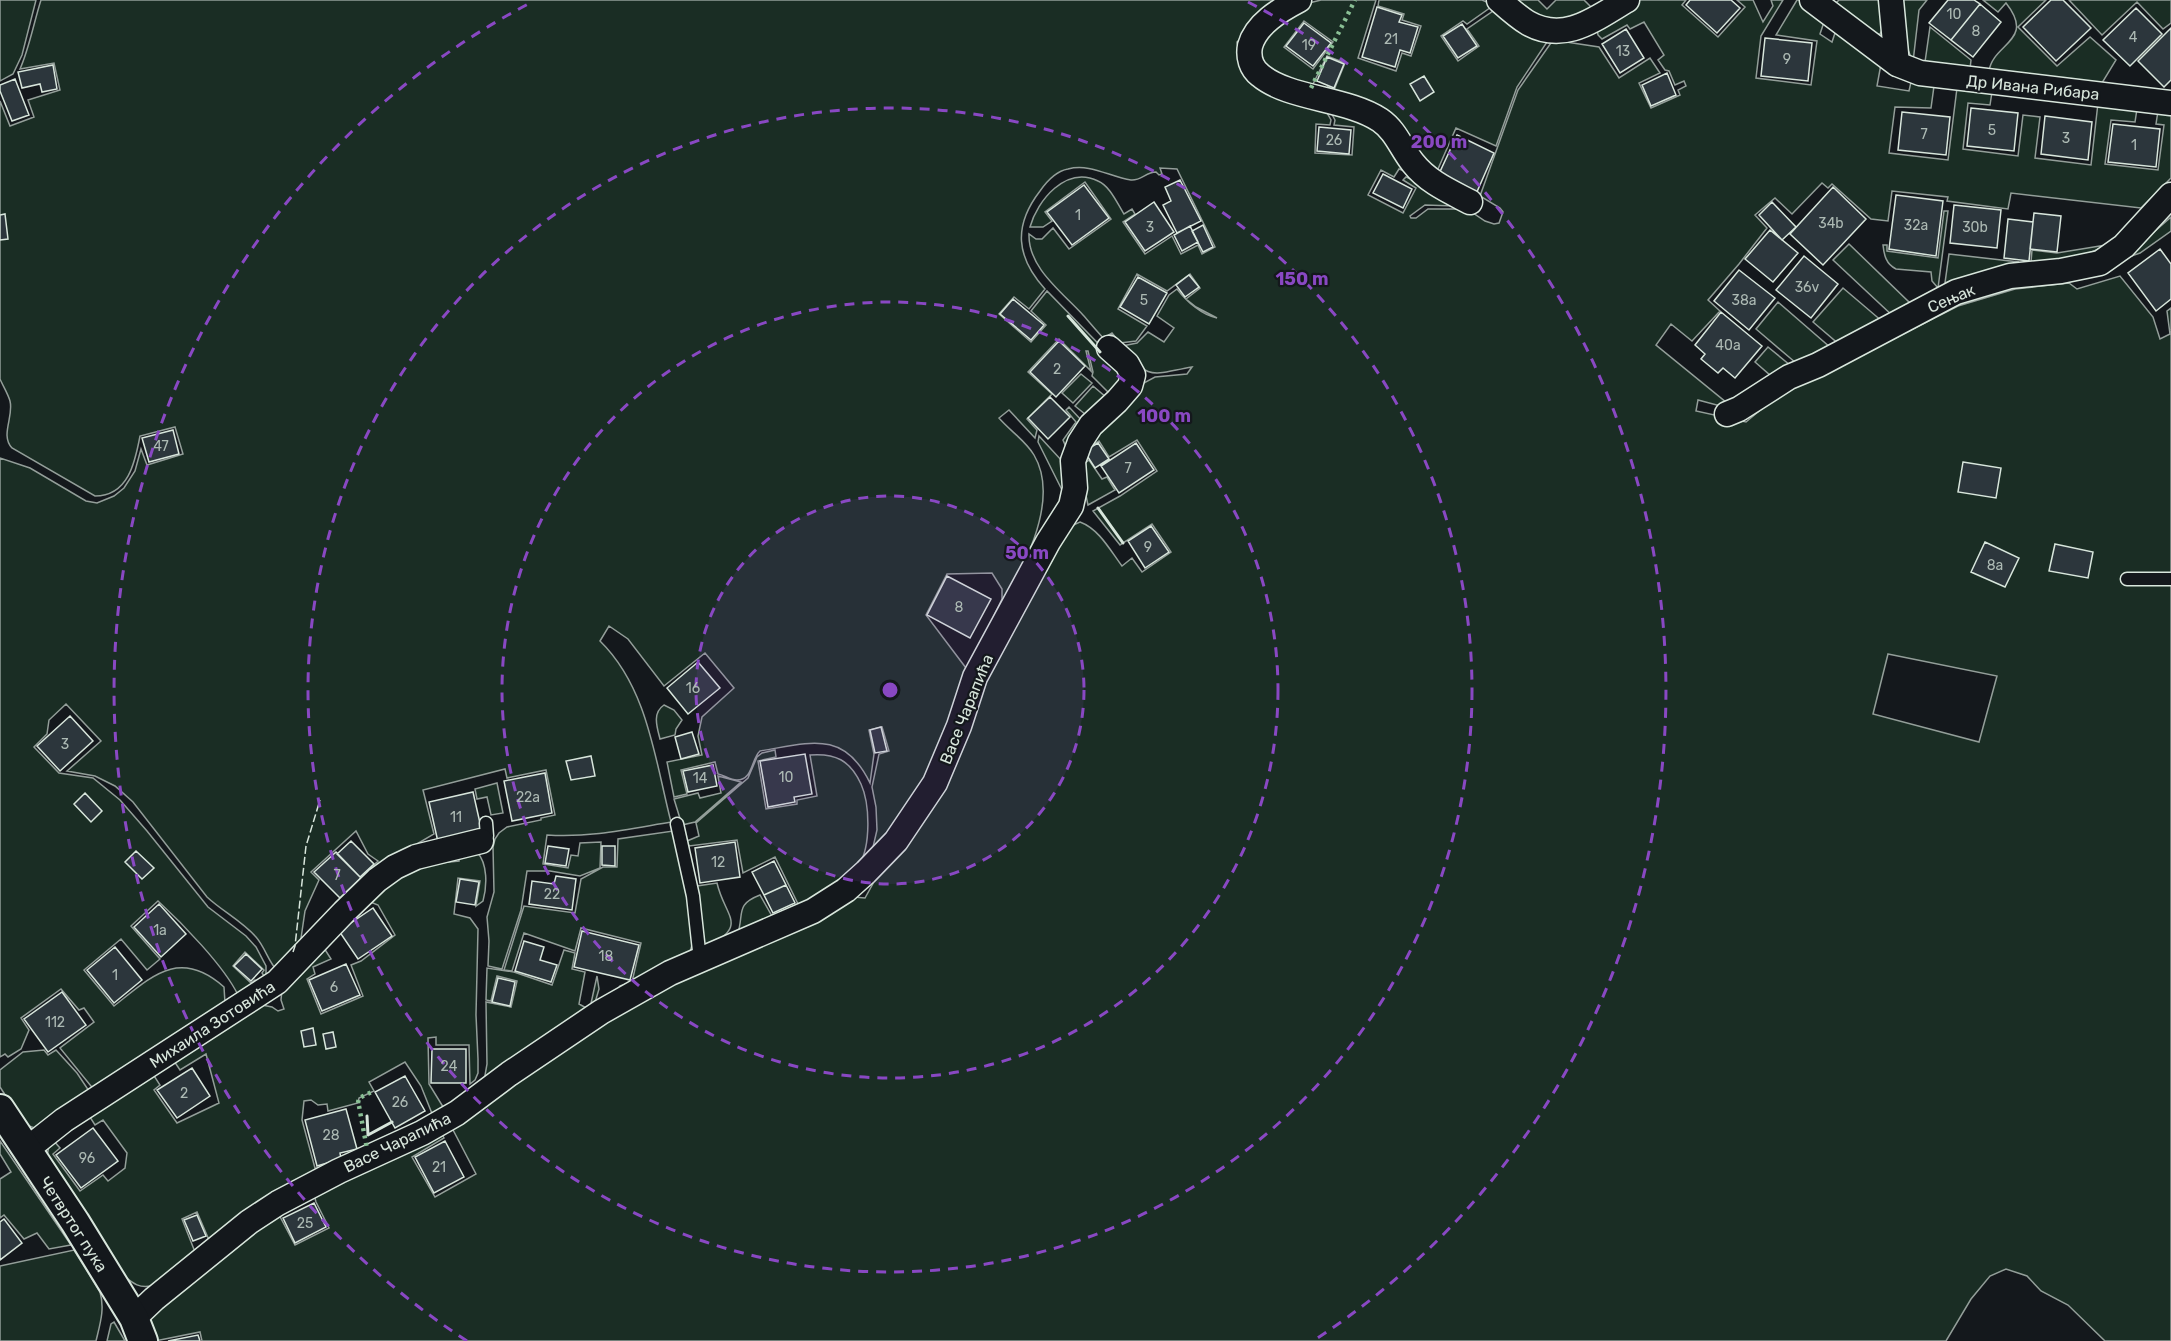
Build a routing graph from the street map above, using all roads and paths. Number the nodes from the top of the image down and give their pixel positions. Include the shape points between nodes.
1 (1299, 0) edge
2 (1498, 0) edge
3 (1627, 0) edge
4 (1812, 0) edge
5 (1891, 0) edge
6 (1897, 64) junction
7 (2171, 103) edge
8 (2171, 195) edge
9 (1470, 202) dead end
10 (1109, 348) dead end
11 (1727, 414) dead end
12 (2127, 579) dead end
13 (2171, 579) edge
14 (677, 824) dead end
15 (484, 832) dead end
16 (700, 960) junction
17 (0, 1109) edge
18 (26, 1150) junction
19 (139, 1329) edge

1 - 9 street via 1276,14 1254,36 1249,55 1254,69 1272,83 1360,110 1379,120 1400,140 1423,174
2 - 3 street via 1538,28 1560,31 1580,28
4 - 6 street, Др Ивана Рибара
5 - 6 street
6 - 7 street, Др Ивана Рибара via 1931,76
8 - 11 street, Сењак via 2124,246 2100,263 2010,276 1956,292 1790,377
10 - 16 street, Васе Чарапића via 1127,364 1133,375 1130,386 1091,424 1080,442 1073,461 1075,488 1071,506 975,677 935,783 918,810 896,841 846,890 813,911
12 - 13 lane
14 - 16 lane via 693,896
15 - 18 street, Михаила Зотовића via 395,867 344,912 282,978 64,1120
16 - 19 street, Васе Чарапића via 601,1012 457,1113 249,1221 154,1299
17 - 18 street, Четвртог пука
18 - 19 street, Четвртог пука

